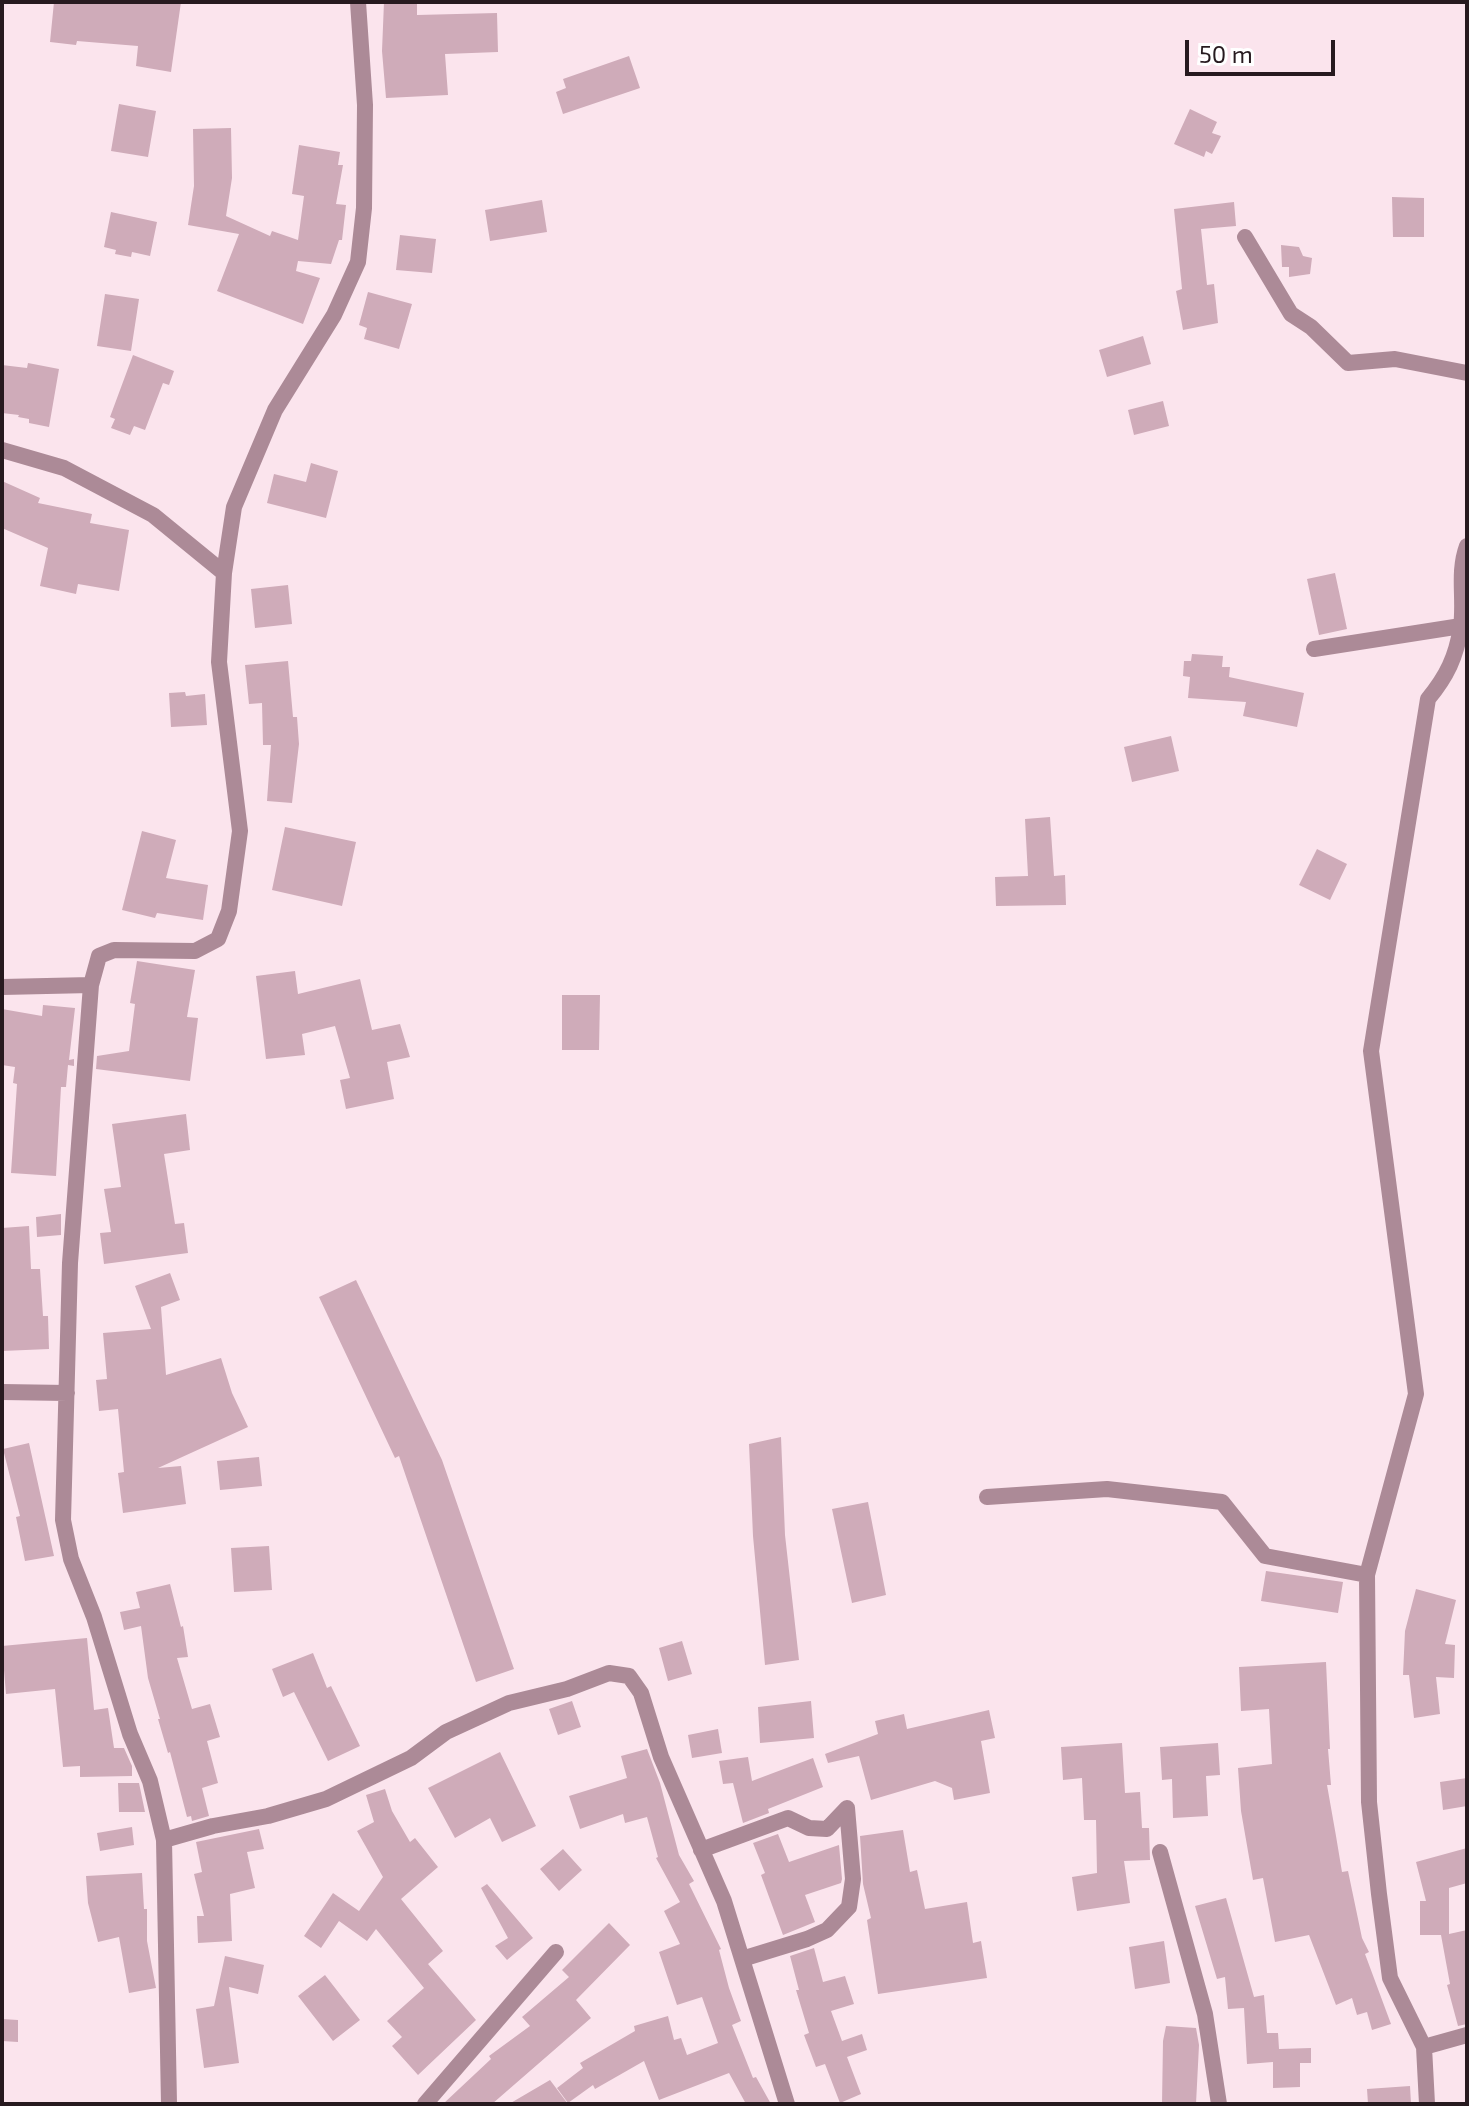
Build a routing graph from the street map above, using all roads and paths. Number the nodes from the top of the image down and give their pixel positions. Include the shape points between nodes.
1 (358, 2) edge
2 (1245, 237) dead end
3 (1467, 373) edge
4 (2, 450) edge
5 (1467, 546) edge
6 (224, 573) junction
7 (1461, 626) junction
8 (1314, 649) dead end
9 (91, 985) junction
10 (2, 987) edge
11 (2, 1392) edge
12 (67, 1393) junction
13 (987, 1497) dead end
14 (1367, 1575) junction
15 (164, 1840) junction
16 (701, 1850) junction
17 (1160, 1852) dead end
18 (556, 1952) dead end
19 (742, 1959) junction
20 (1467, 2035) edge
21 (1424, 2047) junction
22 (169, 2104) edge
23 (425, 2104) edge
24 (787, 2104) edge
25 (1219, 2104) edge
26 (1427, 2104) edge

1 - 6 street via 365,105 358,262 334,315 275,410 234,507
2 - 3 street via 1291,314 1348,363 1395,359
4 - 6 street via 64,468 153,515
5 - 7 street via 1461,563
6 - 9 street via 219,662 240,831 229,911 218,939 195,951 114,950 99,956
7 - 8 street
7 - 14 street via 1447,677 1428,699 1371,1051 1416,1394
9 - 10 street
9 - 12 street via 70,1263
11 - 12 street
12 - 15 street via 63,1520 71,1559 150,1781
13 - 14 street via 1107,1489 1222,1502 1265,1556
14 - 21 street via 1369,1802 1379,1894 1390,1978
15 - 16 street via 326,1799 509,1703 609,1673 629,1676 641,1693 661,1757
15 - 22 street
16 - 19 street
16 - 19 street via 788,1818 827,1829 847,1808 853,1879 849,1907 827,1930
17 - 25 street via 1205,2014
18 - 23 street
19 - 24 street
20 - 21 street
21 - 26 street

